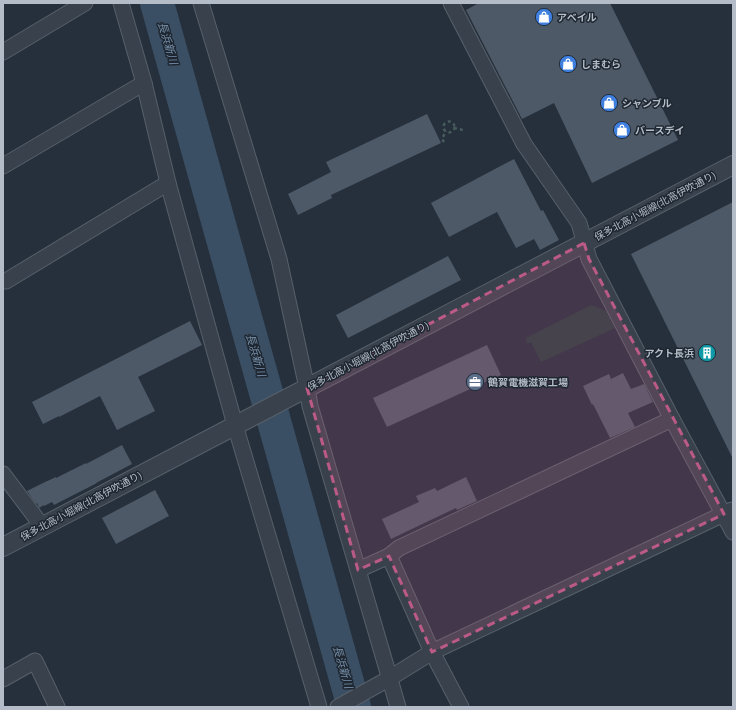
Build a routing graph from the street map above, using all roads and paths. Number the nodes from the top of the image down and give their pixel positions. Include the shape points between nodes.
1 (85, 3) edge
2 (121, 3) edge
3 (201, 3) edge
4 (451, 3) edge
5 (3, 52) edge
6 (144, 83) junction
7 (454, 128) junction
8 (446, 131) junction
9 (464, 132) dead end
10 (444, 142) dead end
11 (733, 165) edge
12 (3, 166) edge
13 (168, 183) junction
14 (584, 243) junction
15 (3, 281) edge
16 (303, 390) junction
17 (672, 419) junction
18 (241, 422) junction
19 (3, 474) edge
20 (728, 512) edge
21 (42, 526) junction
22 (733, 532) edge
23 (3, 546) edge
24 (389, 556) junction
25 (358, 570) junction
26 (432, 652) junction
27 (3, 679) edge
28 (386, 680) junction
29 (57, 707) edge
30 (319, 707) edge
31 (338, 707) edge
32 (398, 707) edge
33 (461, 707) edge

1 - 5 street
2 - 6 street
3 - 16 street via 279,259
4 - 14 street via 524,144 579,224
6 - 12 street
6 - 13 street
7 - 8 path via 451,132
7 - 8 path via 453,123 447,121 443,127
7 - 9 path
8 - 10 path via 442,139
11 - 14 street, 保多北高小堀線(北高伊吹通り)
13 - 15 street
13 - 18 street
14 - 16 street, 保多北高小堀線(北高伊吹通り)
14 - 17 street via 589,259
16 - 18 street, 保多北高小堀線(北高伊吹通り)
16 - 25 street via 310,406
17 - 20 street
17 - 24 street via 399,548
18 - 21 street, 保多北高小堀線(北高伊吹通り)
18 - 30 street
19 - 21 street
20 - 22 street
20 - 26 street
21 - 23 street, 保多北高小堀線(北高伊吹通り)
24 - 25 street
24 - 26 street
25 - 28 street
26 - 28 street
26 - 33 street
27 - 29 street via 35,661
28 - 31 street
28 - 32 street

